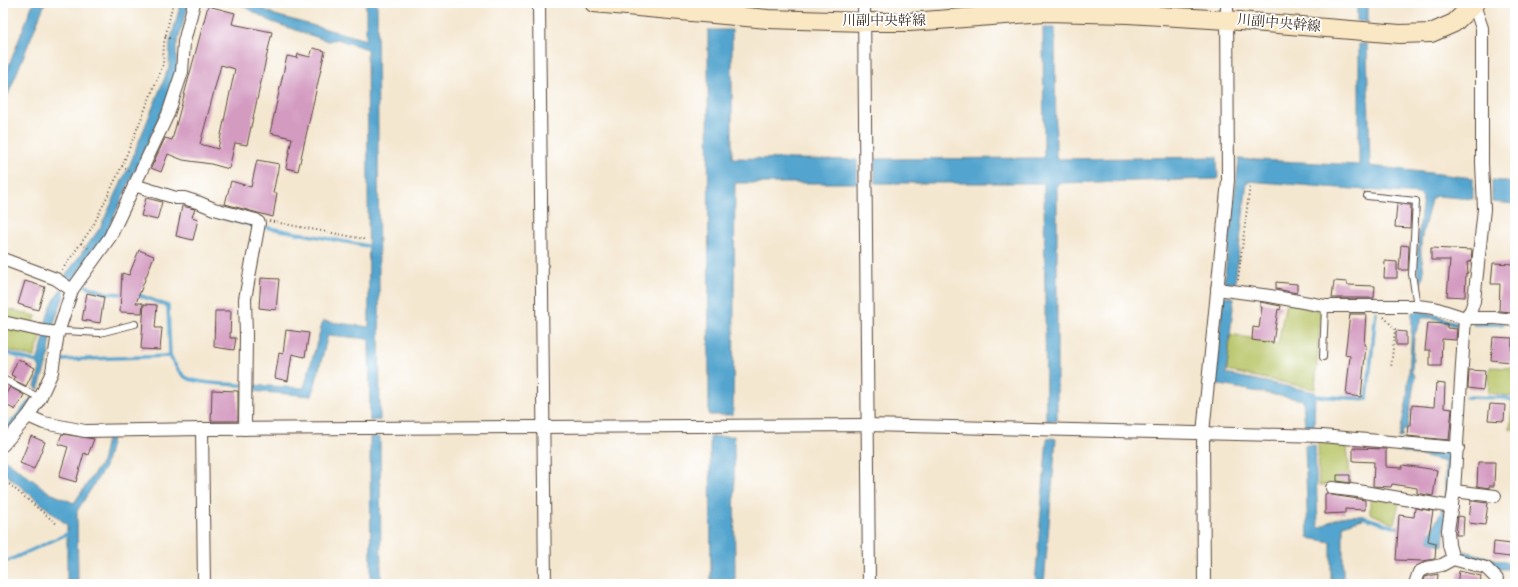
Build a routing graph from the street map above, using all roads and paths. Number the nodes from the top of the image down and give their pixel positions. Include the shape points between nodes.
1 (173, 3) edge
2 (194, 3) edge
3 (539, 3) edge
4 (594, 3) edge
5 (864, 3) edge
6 (1474, 4) edge
7 (1227, 12) edge
8 (864, 22) junction
9 (134, 185) junction
10 (1250, 185) dead end
11 (1367, 196) dead end
12 (256, 220) junction
13 (364, 239) dead end
14 (3, 259) edge
15 (64, 285) junction
16 (1217, 288) junction
17 (1237, 291) junction
18 (1325, 306) junction
19 (1383, 306) junction
20 (1417, 306) junction
21 (1465, 318) junction
22 (1515, 320) edge
23 (3, 322) edge
24 (135, 324) dead end
25 (58, 333) junction
26 (1323, 357) dead end
27 (1391, 368) dead end
28 (3, 379) edge
29 (40, 398) junction
30 (28, 416) junction
31 (868, 425) junction
32 (544, 427) junction
33 (202, 429) junction
34 (245, 429) junction
35 (1203, 433) junction
36 (3, 445) edge
37 (1458, 448) junction
38 (3, 479) edge
39 (1332, 488) dead end
40 (1454, 492) junction
41 (1495, 496) dead end
42 (1446, 506) junction
43 (58, 525) dead end
44 (1453, 559) junction
45 (204, 584) edge
46 (545, 584) edge
47 (869, 584) edge
48 (1204, 584) edge
49 (1415, 584) edge
50 (1496, 584) edge

1 - 15 path via 164,43 163,65 122,166
2 - 9 street via 184,42 180,79 168,114
3 - 32 street
4 - 8 street, 川副中央幹線 via 768,19
5 - 8 street
6 - 7 street, 川副中央幹線 via 1454,24 1431,33 1400,34
6 - 21 street via 1482,28 1484,209 1474,301
7 - 8 street, 川副中央幹線 via 1045,12 910,22
7 - 16 street via 1228,181
8 - 31 street
9 - 12 street
9 - 15 street via 110,237
10 - 17 path
11 - 20 lane via 1416,201 1412,274
12 - 13 path
12 - 34 street via 259,223 245,299
14 - 15 street
15 - 25 street
16 - 17 street
16 - 35 street
17 - 18 street
18 - 19 street
18 - 26 lane
19 - 20 street
19 - 27 path via 1384,317 1395,329
20 - 21 street via 1434,308
21 - 22 street
21 - 37 street
23 - 25 street
24 - 25 lane via 100,333
25 - 29 street via 52,372
28 - 29 lane
29 - 30 street
30 - 33 street via 85,431
30 - 36 street
31 - 32 street
31 - 35 street
31 - 47 street
32 - 34 street
32 - 46 street
33 - 34 street
33 - 45 street
35 - 37 street via 1322,436
35 - 48 street
37 - 40 street
38 - 43 path
39 - 42 street
40 - 41 street
40 - 42 street
42 - 44 street via 1449,545
44 - 49 street via 1442,566 1419,572
44 - 50 street via 1486,568 1497,579

